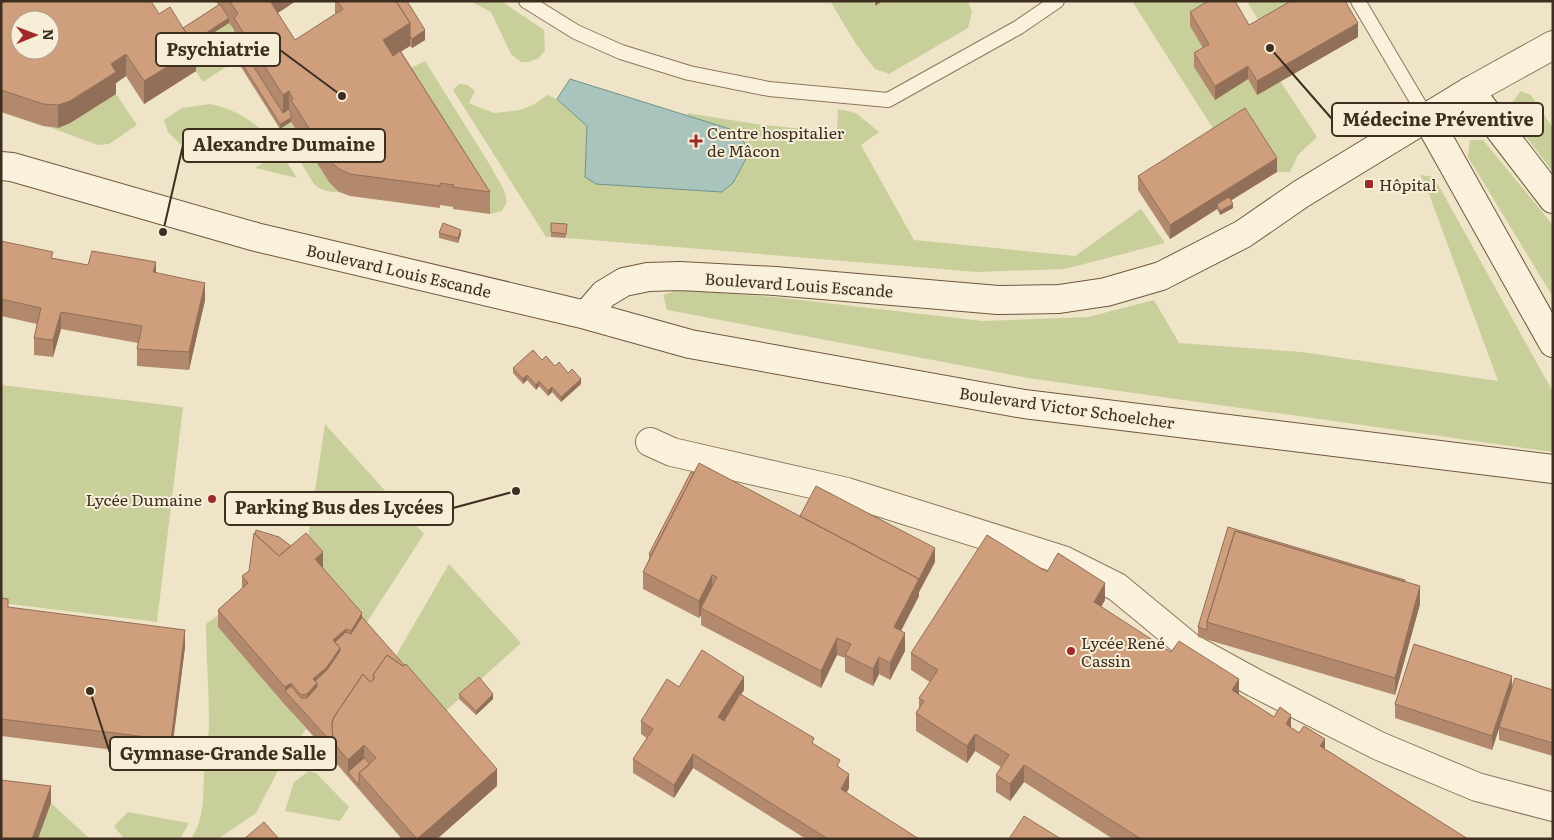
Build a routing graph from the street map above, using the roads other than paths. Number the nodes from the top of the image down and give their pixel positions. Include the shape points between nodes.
1 (526, 1) edge
2 (1057, 1) edge
3 (1358, 1) edge
4 (1553, 45) edge
5 (1470, 91) junction
6 (1427, 118) junction
7 (5, 165) edge
8 (1553, 199) edge
9 (586, 315) junction
10 (1549, 337) edge
11 (650, 442) dead end
12 (1553, 469) edge
13 (1553, 807) edge

1 - 2 lane via 576,32 621,52 689,72 769,90 888,100 1019,27
3 - 6 lane
4 - 5 street, Boulevard Louis Escande
5 - 6 street, Boulevard Louis Escande
5 - 8 street
6 - 9 street, Boulevard Louis Escande via 1243,234 1161,276 1106,292 1059,299 998,300 775,281 648,277 624,282 604,294
6 - 10 street
7 - 9 street, Boulevard Louis Escande via 256,237
9 - 12 street, Boulevard Victor Schoelcher via 690,344 1024,404
11 - 13 street via 672,452 847,492 1063,560 1117,587 1191,648 1379,746 1477,787

